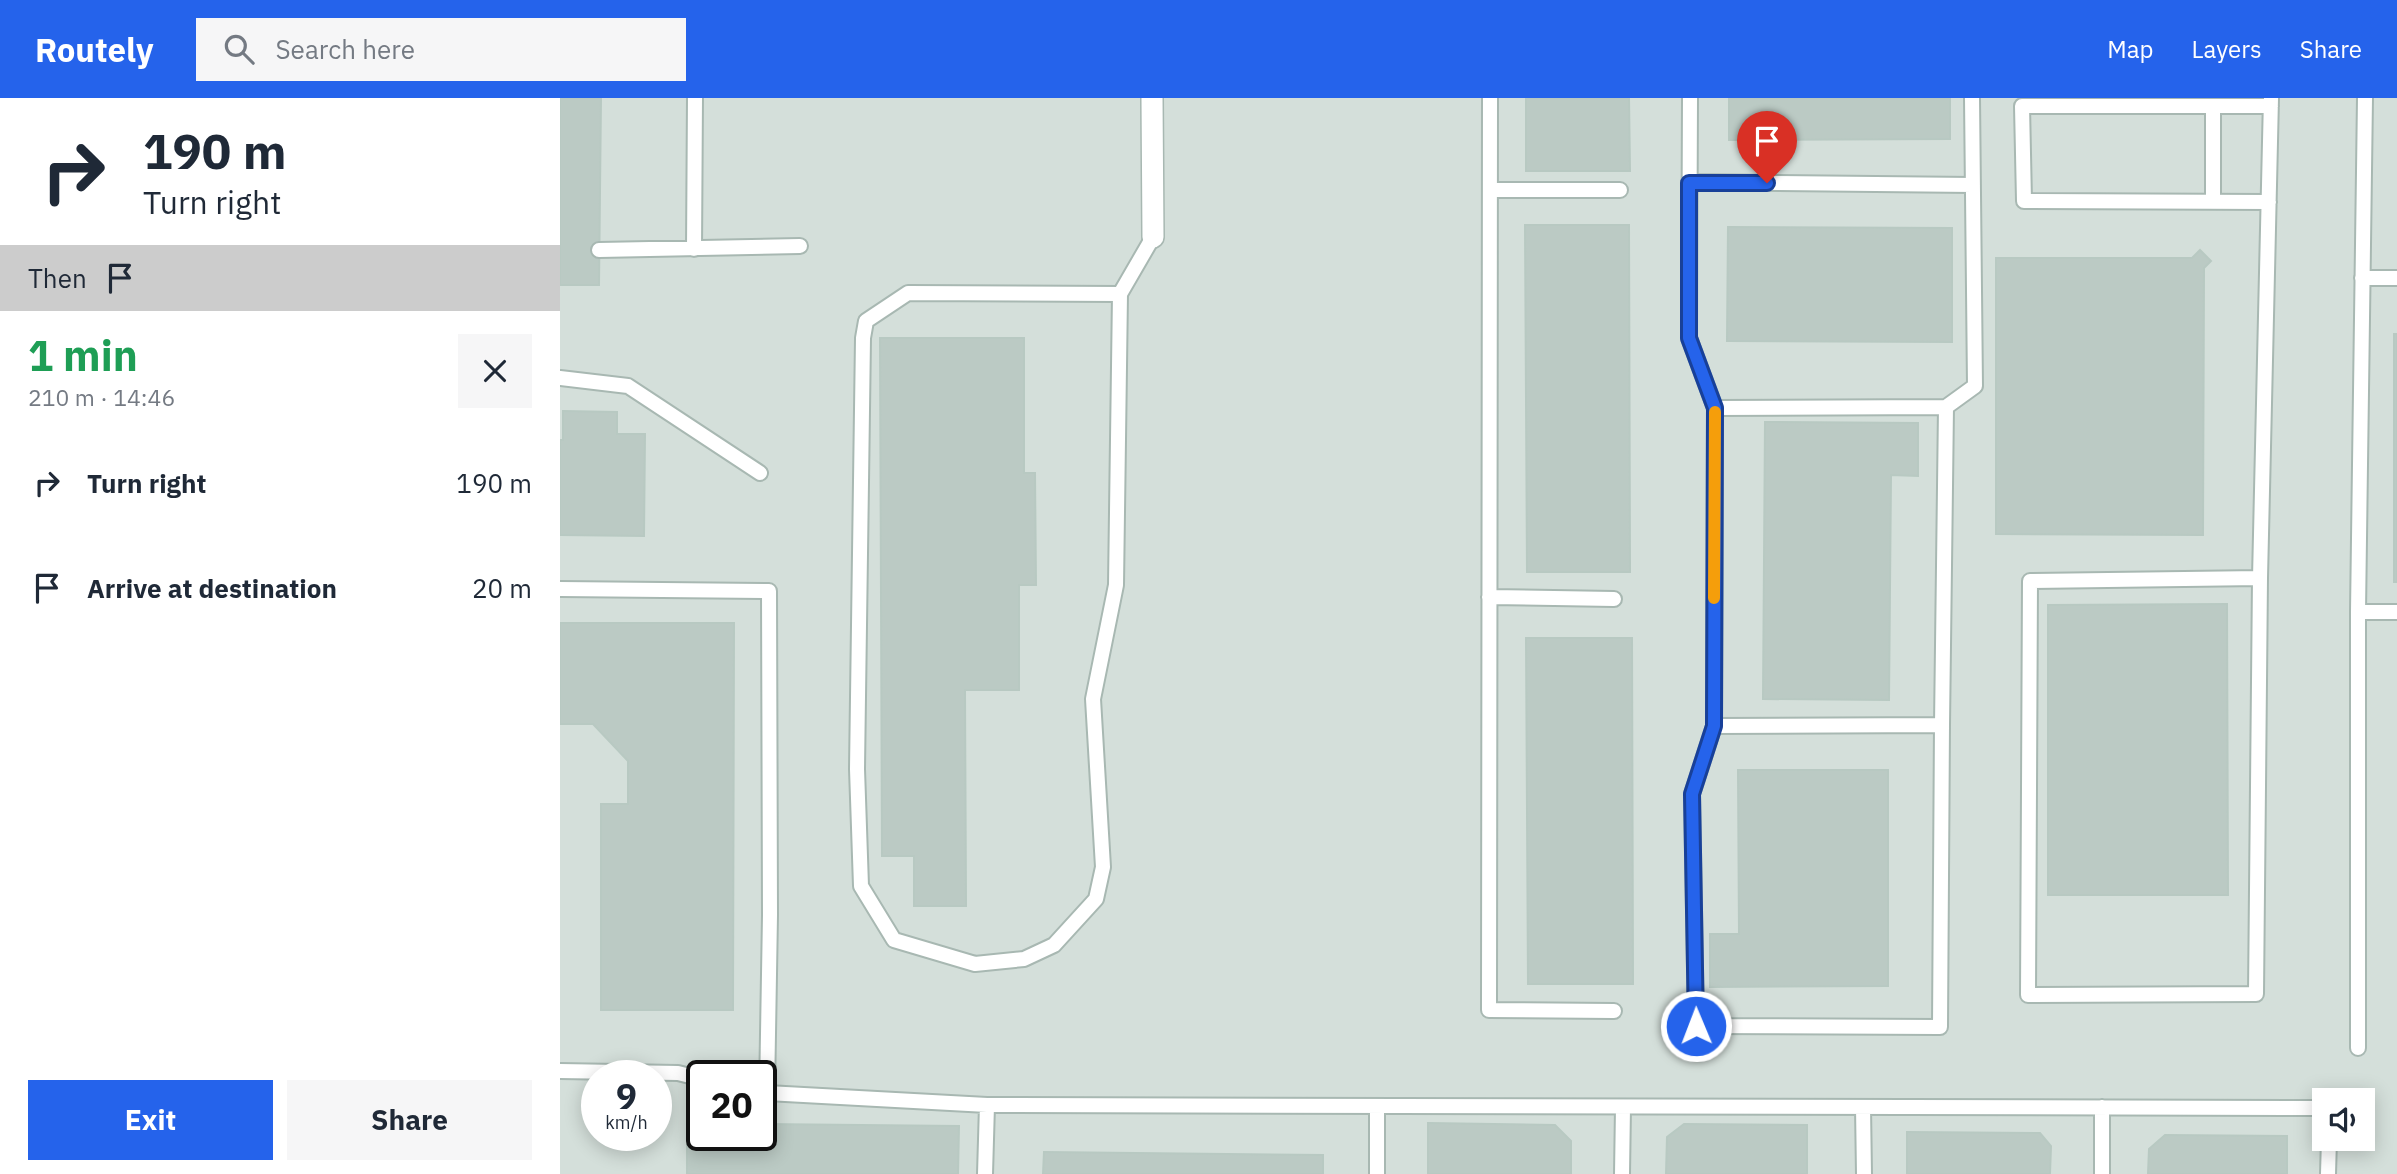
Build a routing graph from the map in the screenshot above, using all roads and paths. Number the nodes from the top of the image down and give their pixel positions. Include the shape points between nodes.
1 (695, 98) edge
2 (1152, 98) edge
3 (1490, 98) edge
4 (1690, 98) edge
5 (1972, 98) edge
6 (2365, 98) edge
7 (2271, 102) edge
8 (2213, 106) junction
9 (1689, 183) junction
10 (1973, 185) junction
11 (1490, 190) junction
12 (1620, 190) dead end
13 (2213, 202) junction
14 (2269, 202) junction
15 (1153, 237) joint
16 (800, 246) dead end
17 (694, 249) junction
18 (599, 250) dead end
19 (2362, 278) junction
20 (2397, 278) edge
21 (1120, 293) junction
22 (560, 378) edge
23 (1946, 407) junction
24 (1715, 408) junction
25 (760, 473) dead end
26 (2260, 578) junction
27 (560, 589) edge
28 (1489, 597) junction
29 (1614, 599) dead end
30 (2358, 612) junction
31 (2397, 612) edge
32 (1942, 725) junction
33 (1714, 726) junction
34 (1614, 1011) dead end
35 (2358, 1048) dead end
36 (765, 1060) edge
37 (560, 1071) edge
38 (686, 1075) edge
39 (777, 1094) edge
40 (987, 1105) junction
41 (1377, 1106) junction
42 (1623, 1107) junction
43 (1863, 1107) junction
44 (2102, 1107) junction
45 (2312, 1108) edge
46 (2329, 1151) edge
47 (985, 1174) edge
48 (1377, 1174) edge
49 (1622, 1174) edge
50 (1864, 1174) edge
51 (2102, 1174) edge
52 (2328, 1174) edge

1 - 17 lane
2 - 15 street
3 - 11 lane
4 - 9 lane
5 - 10 lane
6 - 19 lane
7 - 8 lane
7 - 14 lane
8 - 13 lane
8 - 13 lane via 2022,106 2024,201
9 - 10 lane
9 - 24 lane via 1689,338
10 - 23 lane via 1975,386
11 - 12 lane
11 - 28 lane
13 - 14 lane
14 - 26 lane
15 - 21 lane
16 - 17 lane
17 - 18 lane
19 - 20 lane
19 - 30 lane
21 - 21 lane via 908,293 866,321 857,769 861,886 894,940 975,964 1024,959 1054,945 1096,899 1104,867 1093,699 1116,585
22 - 25 lane via 628,386
23 - 24 lane
23 - 32 lane
24 - 33 lane
26 - 26 lane via 2030,581 2028,995 2256,994
27 - 36 lane via 769,591 770,915
28 - 29 lane
28 - 34 lane via 1489,1010
30 - 31 lane
30 - 35 lane
32 - 33 lane
32 - 33 lane via 1940,1027 1696,1026 1692,794
37 - 38 lane
39 - 40 lane
40 - 41 lane
40 - 47 lane
41 - 42 lane
41 - 48 lane
42 - 43 lane
42 - 49 lane
43 - 44 lane
43 - 50 lane
44 - 45 lane
44 - 51 lane
46 - 52 lane

